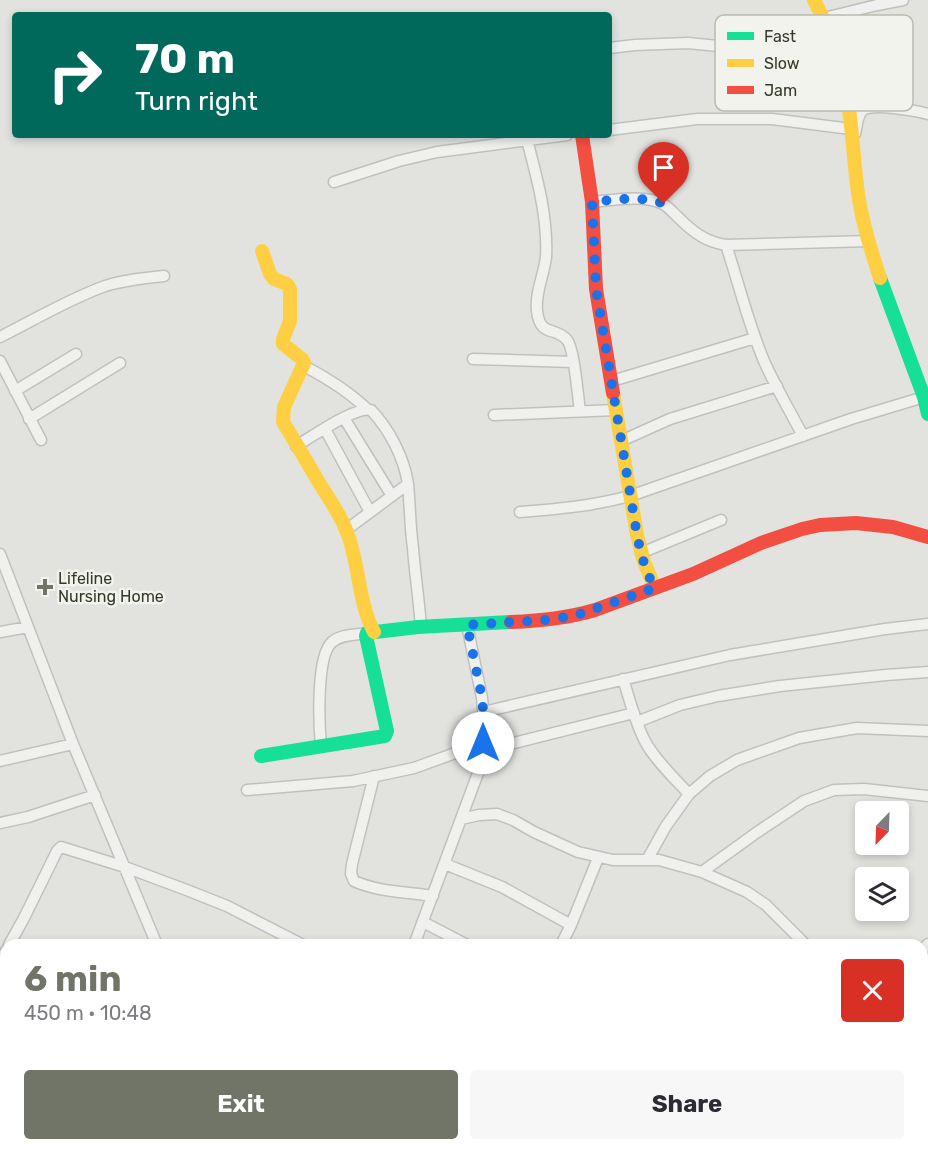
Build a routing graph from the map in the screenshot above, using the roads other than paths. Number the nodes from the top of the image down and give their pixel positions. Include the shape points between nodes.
1 (814, 0) edge
2 (903, 0) edge
3 (865, 4) edge
4 (822, 15) edge
5 (833, 15) edge
6 (715, 46) edge
7 (612, 48) edge
8 (848, 111) edge
9 (862, 111) edge
10 (911, 111) edge
11 (928, 114) edge
12 (851, 129) junction
13 (612, 130) edge
14 (540, 138) edge
15 (582, 138) edge
16 (527, 140) junction
17 (852, 146) junction
18 (334, 182) dead end
19 (592, 202) junction
20 (869, 241) junction
21 (726, 245) junction
22 (262, 252) dead end
23 (164, 276) dead end
24 (0, 337) edge
25 (755, 338) junction
26 (76, 354) dead end
27 (473, 358) dead end
28 (0, 361) edge
29 (573, 362) junction
30 (120, 363) dead end
31 (304, 366) junction
32 (612, 381) junction
33 (777, 386) junction
34 (15, 391) junction
35 (926, 396) edge
36 (367, 409) junction
37 (616, 410) junction
38 (580, 411) junction
39 (928, 414) edge
40 (494, 415) dead end
41 (344, 418) junction
42 (29, 419) junction
43 (325, 429) junction
44 (803, 436) junction
45 (41, 441) dead end
46 (621, 441) junction
47 (297, 446) junction
48 (408, 484) junction
49 (392, 496) junction
50 (630, 496) junction
51 (370, 512) junction
52 (520, 512) dead end
53 (721, 520) dead end
54 (346, 530) junction
55 (928, 537) edge
56 (641, 553) junction
57 (1, 557) edge
58 (655, 588) junction
59 (928, 624) edge
60 (467, 625) junction
61 (28, 627) junction
62 (421, 627) junction
63 (0, 632) edge
64 (371, 632) junction
65 (928, 672) edge
66 (623, 680) junction
67 (483, 712) junction
68 (636, 718) junction
69 (928, 730) edge
70 (74, 744) junction
71 (321, 746) junction
72 (483, 747) junction
73 (261, 756) dead end
74 (0, 761) edge
75 (374, 776) junction
76 (247, 790) dead end
77 (689, 794) junction
78 (95, 795) junction
79 (928, 796) edge
80 (461, 819) junction
81 (0, 823) edge
82 (598, 858) junction
83 (647, 860) junction
84 (445, 864) junction
85 (125, 867) junction
86 (702, 872) junction
87 (434, 896) junction
88 (423, 922) junction
89 (571, 925) junction
90 (12, 939) edge
91 (155, 939) edge
92 (291, 939) edge
93 (416, 939) edge
94 (456, 939) edge
95 (564, 939) edge
96 (800, 939) edge

1 - 4 street
2 - 3 street
3 - 5 street
6 - 7 street via 688,43
8 - 12 street
9 - 17 street
10 - 11 street
12 - 13 street via 772,119 697,119
12 - 17 street
14 - 16 street
15 - 19 street
16 - 18 street via 437,152
16 - 29 street via 545,225 546,260 537,298 539,320 542,326 569,341
17 - 20 street
19 - 21 street via 653,200 664,204 698,235
19 - 32 street via 596,289
20 - 21 street
20 - 35 street
21 - 25 street
22 - 31 street via 270,274 289,286 290,321 283,344 302,359
23 - 24 street via 104,286
25 - 32 street
25 - 33 street
26 - 34 street
27 - 29 street
28 - 34 street
29 - 38 street
30 - 42 street
31 - 36 street via 335,382
31 - 47 street via 282,418
32 - 37 street
33 - 44 street
33 - 46 street via 670,419
34 - 42 street
35 - 39 street
35 - 44 street
36 - 41 street
36 - 48 street via 387,432
37 - 38 street
37 - 46 street
38 - 40 street
41 - 43 street
41 - 49 street
42 - 45 street
43 - 47 street
43 - 51 street
44 - 50 street
46 - 50 street
47 - 54 street
48 - 49 street
48 - 62 street
49 - 51 street
50 - 52 street via 589,506
50 - 56 street
51 - 54 street
53 - 56 street
54 - 64 street
55 - 58 street via 860,522 806,527
56 - 58 street
57 - 61 street
58 - 60 street via 574,616
59 - 66 street via 730,655
60 - 62 street
60 - 67 street
61 - 63 street
61 - 70 street
62 - 64 street
64 - 71 street via 339,637 325,653 319,690
64 - 71 street via 366,636 387,734
65 - 68 street via 780,686 718,696
66 - 67 street
66 - 68 street
67 - 72 street
68 - 72 street
68 - 77 street via 646,744
69 - 77 street via 857,728 799,738 736,760
70 - 74 street
70 - 78 street
71 - 73 street
72 - 75 street
72 - 80 street
75 - 76 street
75 - 87 street via 352,864 354,881 380,889
77 - 83 street
78 - 81 street
78 - 85 street
79 - 86 street via 834,790 804,801
80 - 82 street via 496,814
80 - 84 street
82 - 83 street
82 - 89 street
83 - 86 street
84 - 87 street
84 - 89 street via 502,887
85 - 90 street via 61,847
85 - 91 street
85 - 92 street via 227,906
86 - 96 street via 747,892
87 - 88 street
88 - 93 street
88 - 94 street
89 - 95 street

